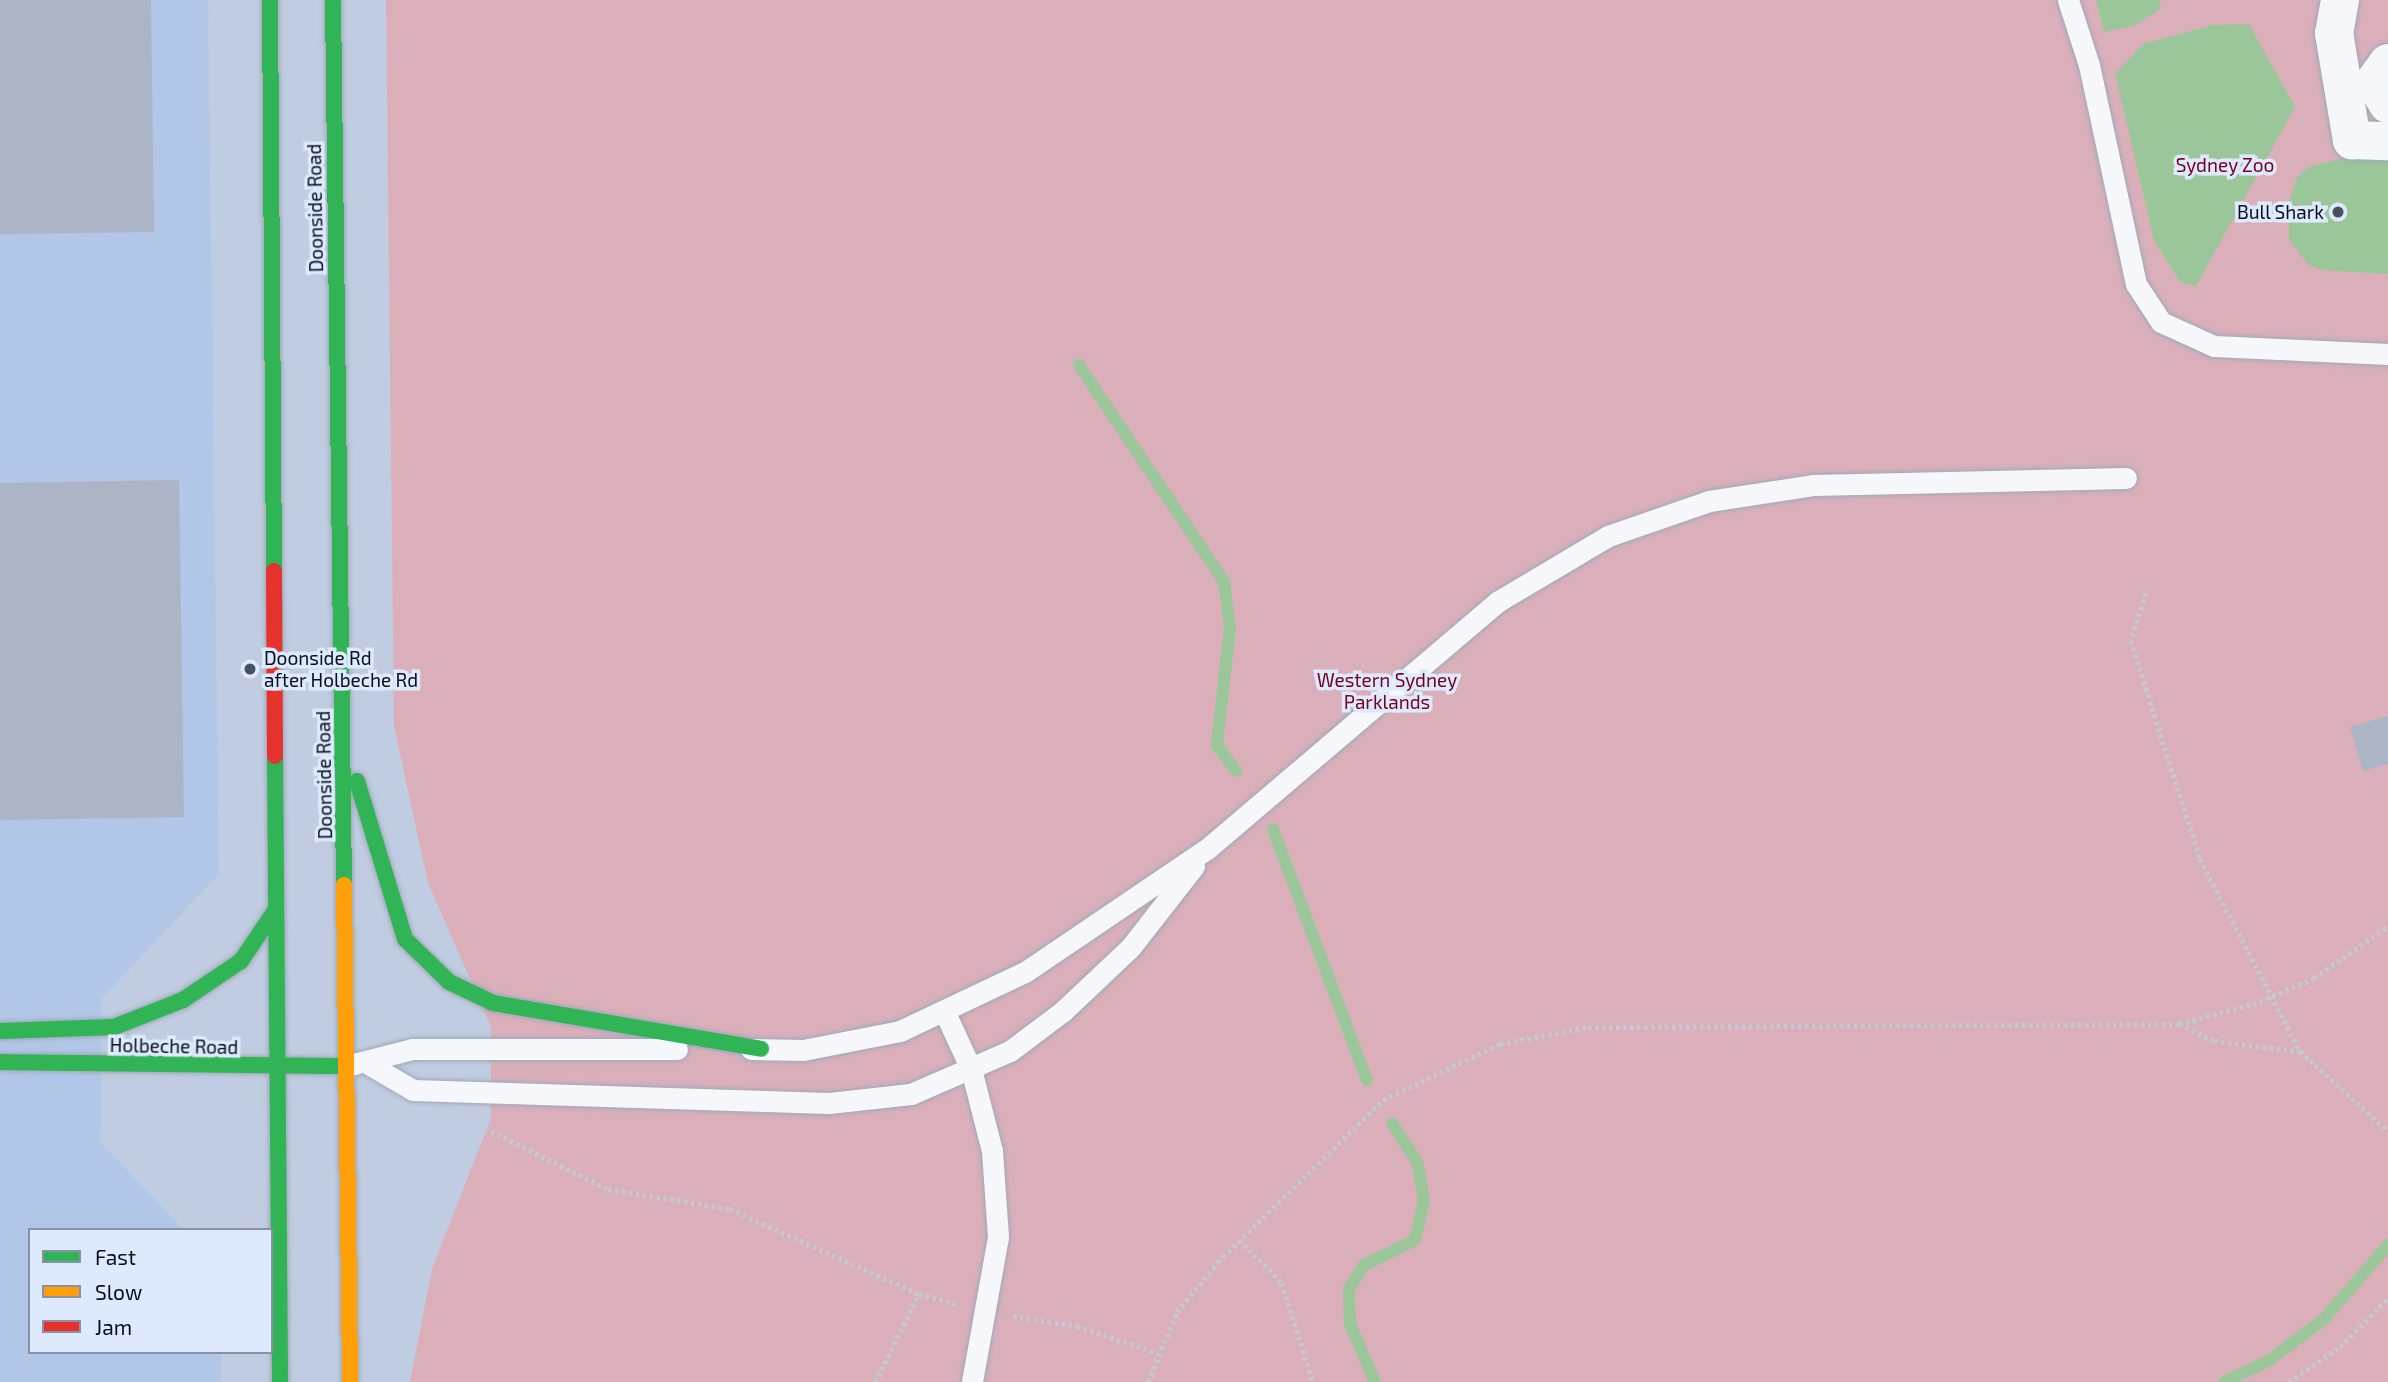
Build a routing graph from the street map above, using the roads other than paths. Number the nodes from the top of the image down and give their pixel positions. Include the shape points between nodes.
1 (270, 0) edge
2 (332, 0) edge
3 (2068, 0) edge
4 (2340, 0) edge
5 (2388, 63) edge
6 (2388, 104) edge
7 (2388, 141) edge
8 (2388, 354) edge
9 (2126, 478) dead end
10 (345, 742) junction
11 (1207, 849) junction
12 (274, 912) junction
13 (946, 1015) junction
14 (0, 1031) edge
15 (761, 1049) junction
16 (0, 1062) edge
17 (370, 1065) junction
18 (346, 1066) junction
19 (275, 1068) junction
20 (971, 1069) junction
21 (280, 1382) edge
22 (350, 1382) edge
23 (972, 1382) edge

1 - 12 main road
2 - 10 main road, Doonside Road
3 - 8 lane via 2089,65 2136,284 2161,322 2214,346
4 - 7 street via 2334,33 2352,140
5 - 6 street via 2374,82
9 - 11 lane via 1813,485 1709,501 1608,536 1552,565 1469,624
10 - 15 main road via 395,918 405,939 440,976 493,1003
10 - 18 main road, Doonside Road
11 - 13 lane via 1025,972
11 - 20 lane via 1130,948 1072,1003 1010,1051
12 - 14 main road, Holbeche Road via 241,961 183,1000 114,1027
12 - 19 main road
13 - 15 lane via 855,1040
13 - 20 lane
15 - 17 lane via 477,1045 412,1049
16 - 19 main road, Holbeche Road
17 - 18 lane
17 - 20 lane via 413,1090 830,1103 911,1094
18 - 19 main road, Holbeche Road
18 - 22 main road, Doonside Road
19 - 21 main road
20 - 23 lane via 992,1151 998,1237

